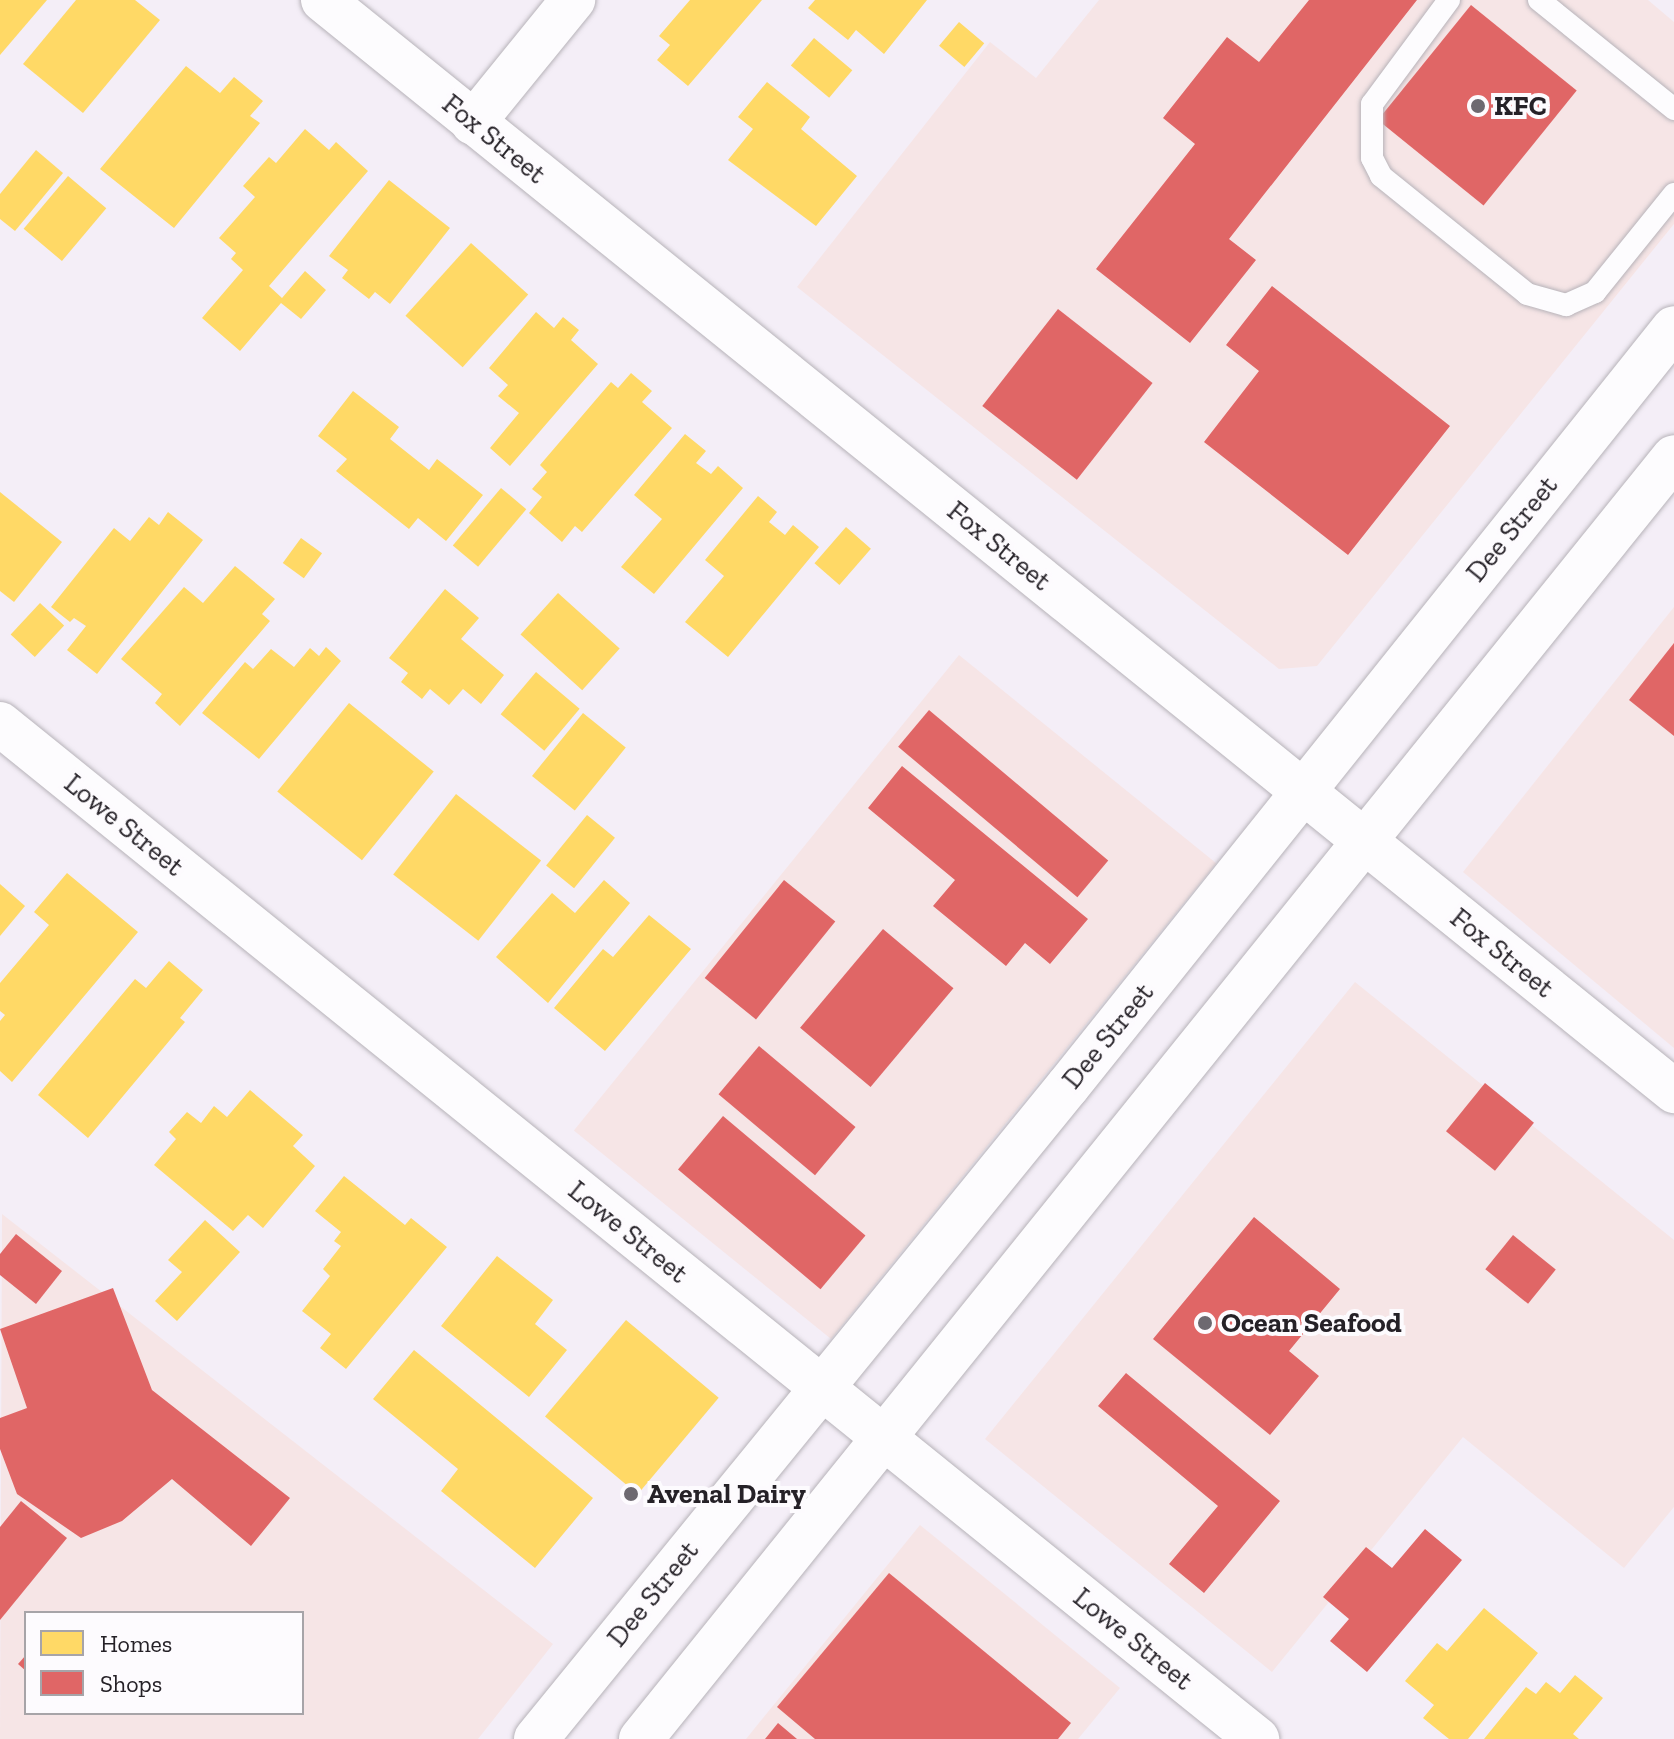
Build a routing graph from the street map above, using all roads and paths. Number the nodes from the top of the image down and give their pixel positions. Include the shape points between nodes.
1 (323, 0) edge
2 (573, 0) edge
3 (1449, 0) edge
4 (1539, 0) edge
5 (1674, 109) edge
6 (473, 123) junction
7 (1674, 194) edge
8 (1674, 328) edge
9 (1674, 457) edge
10 (0, 724) edge
11 (1301, 793) junction
12 (1364, 842) junction
13 (1674, 1091) edge
14 (820, 1388) junction
15 (884, 1437) junction
16 (536, 1739) edge
17 (641, 1739) edge
18 (1257, 1739) edge

1 - 6 street, Fox Street
2 - 6 street
3 - 7 lane via 1372,104 1372,158 1381,176 1527,294 1566,305 1595,292
4 - 5 lane
6 - 11 street, Fox Street
8 - 11 street, Dee Street
9 - 12 street
10 - 14 street, Lowe Street
11 - 12 street, Fox Street
11 - 14 street, Dee Street
12 - 13 street, Fox Street
12 - 15 street
14 - 15 street, Lowe Street
14 - 16 street, Dee Street
15 - 17 street
15 - 18 street, Lowe Street

